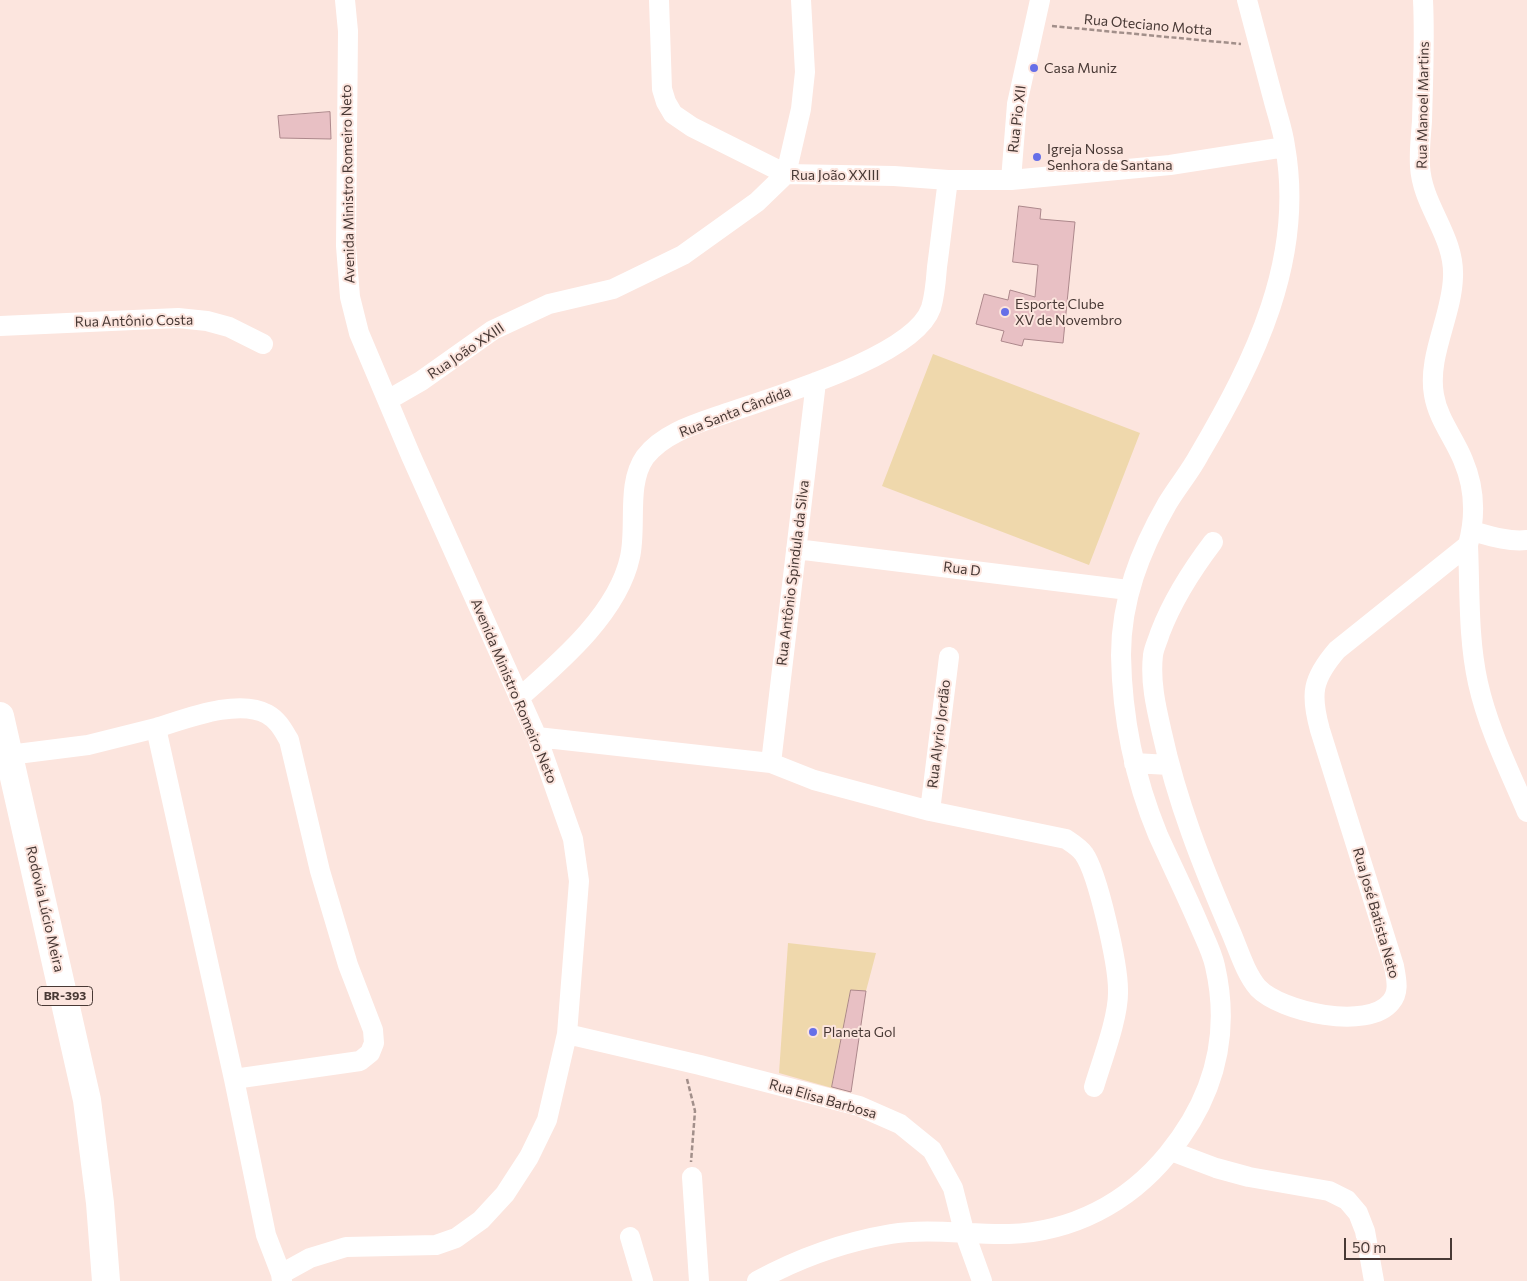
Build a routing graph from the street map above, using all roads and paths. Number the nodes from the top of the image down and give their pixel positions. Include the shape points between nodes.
1 (345, 0) edge
2 (659, 0) edge
3 (801, 0) edge
4 (1040, 0) edge
5 (1247, 0) edge
6 (1423, 0) edge
7 (1036, 25) junction
8 (1259, 46) junction
9 (1286, 147) junction
10 (786, 174) junction
11 (948, 180) junction
12 (1011, 180) junction
13 (0, 326) edge
14 (263, 344) dead end
15 (816, 382) junction
16 (388, 400) junction
17 (1470, 538) junction
18 (1527, 540) edge
19 (1213, 542) dead end
20 (796, 549) junction
21 (1128, 590) junction
22 (949, 657) dead end
23 (519, 698) junction
24 (0, 716) edge
25 (156, 728) junction
26 (537, 737) junction
27 (9, 756) junction
28 (1134, 763) junction
29 (771, 764) junction
30 (1169, 765) junction
31 (930, 811) junction
32 (1527, 812) edge
33 (567, 1034) junction
34 (682, 1061) junction
35 (234, 1079) junction
36 (1094, 1086) dead end
37 (1171, 1151) junction
38 (692, 1177) joint
39 (964, 1231) junction
40 (630, 1237) dead end
41 (780, 1275) edge
42 (281, 1278) edge
43 (694, 1279) edge
44 (106, 1281) edge
45 (643, 1281) edge
46 (757, 1281) edge
47 (982, 1281) edge
48 (1374, 1281) edge

1 - 16 street, Avenida Ministro Romeiro Neto via 348,31 346,246 350,297 359,333
2 - 10 street via 662,90 673,114 692,127
3 - 10 street via 805,72 801,109
4 - 7 street, Rua Pio XII
5 - 8 street
6 - 17 street, Rua Manoel Martins via 1425,32 1420,167 1424,190 1452,253 1453,277 1449,307 1432,373 1434,396 1443,422 1463,460 1474,499
7 - 8 path, Rua Oteciano Motta
7 - 12 street, Rua Pio XII via 1017,104
8 - 9 street
9 - 12 street, Rua João XXIII via 1170,165
9 - 21 street via 1290,220 1286,256 1270,312 1234,394 1144,546
10 - 11 street, Rua João XXIII
10 - 16 street, Rua João XXIII via 757,202 683,255 612,289 549,304 493,330
11 - 12 street, Rua João XXIII
11 - 15 street, Rua Santa Cândida via 935,289 931,308 922,325 893,347
13 - 14 street, Rua Antônio Costa via 178,318 229,327
15 - 20 street, Rua Antônio Spindula da Silva
15 - 23 street, Rua Santa Cândida via 691,425 661,441 650,452 636,481 630,558 619,586 593,624 549,672
16 - 23 street, Avenida Ministro Romeiro Neto
17 - 18 street
17 - 30 street, Rua José Batista Neto via 1337,650 1322,668 1315,686 1314,708 1320,730 1394,966 1397,987 1392,1001 1381,1011 1366,1016 1328,1015 1275,1001 1258,987 1204,870 1182,812
17 - 32 street, Rua Manoel Martins via 1472,647 1478,684 1489,722
19 - 30 street, Rua José Batista Neto via 1182,584 1168,610 1153,653 1152,686
20 - 21 street, Rua D
20 - 29 street, Rua Antônio Spindula da Silva
21 - 28 street via 1121,648 1122,701
22 - 31 street, Rua Alyrio Jordão
23 - 26 street, Avenida Ministro Romeiro Neto
24 - 27 highway, Rodovia Lúcio Meira / BR-393
25 - 27 street via 88,745
25 - 35 street
25 - 35 street via 212,712 251,707 280,725 294,756 320,871 348,965 373,1030 374,1043 370,1054 360,1061
26 - 29 street
26 - 33 street, Avenida Ministro Romeiro Neto via 573,839 579,881
27 - 44 highway, Rodovia Lúcio Meira / BR-393 via 87,1100
28 - 30 street
28 - 37 street via 1158,834 1215,962 1222,1014 1218,1061 1208,1089
29 - 31 street via 814,780
31 - 36 street via 1066,839 1084,852 1093,873 1114,955 1118,991 1111,1030
33 - 34 street, Rua Elisa Barbosa
33 - 42 street, Avenida Ministro Romeiro Neto via 547,1120 529,1157 505,1194 481,1220 456,1238 436,1245 346,1247 310,1258
34 - 38 path via 695,1112 690,1154
34 - 39 street, Rua Elisa Barbosa via 859,1106 900,1124 932,1150 954,1188
35 - 42 street via 266,1235
37 - 39 street via 1125,1196 1092,1216 1056,1229 1007,1234
37 - 48 street via 1216,1168 1329,1191 1347,1200 1358,1213 1365,1231
38 - 43 street
39 - 41 street via 894,1233 827,1249
39 - 47 street, Rua Elisa Barbosa
40 - 45 street
41 - 46 street

